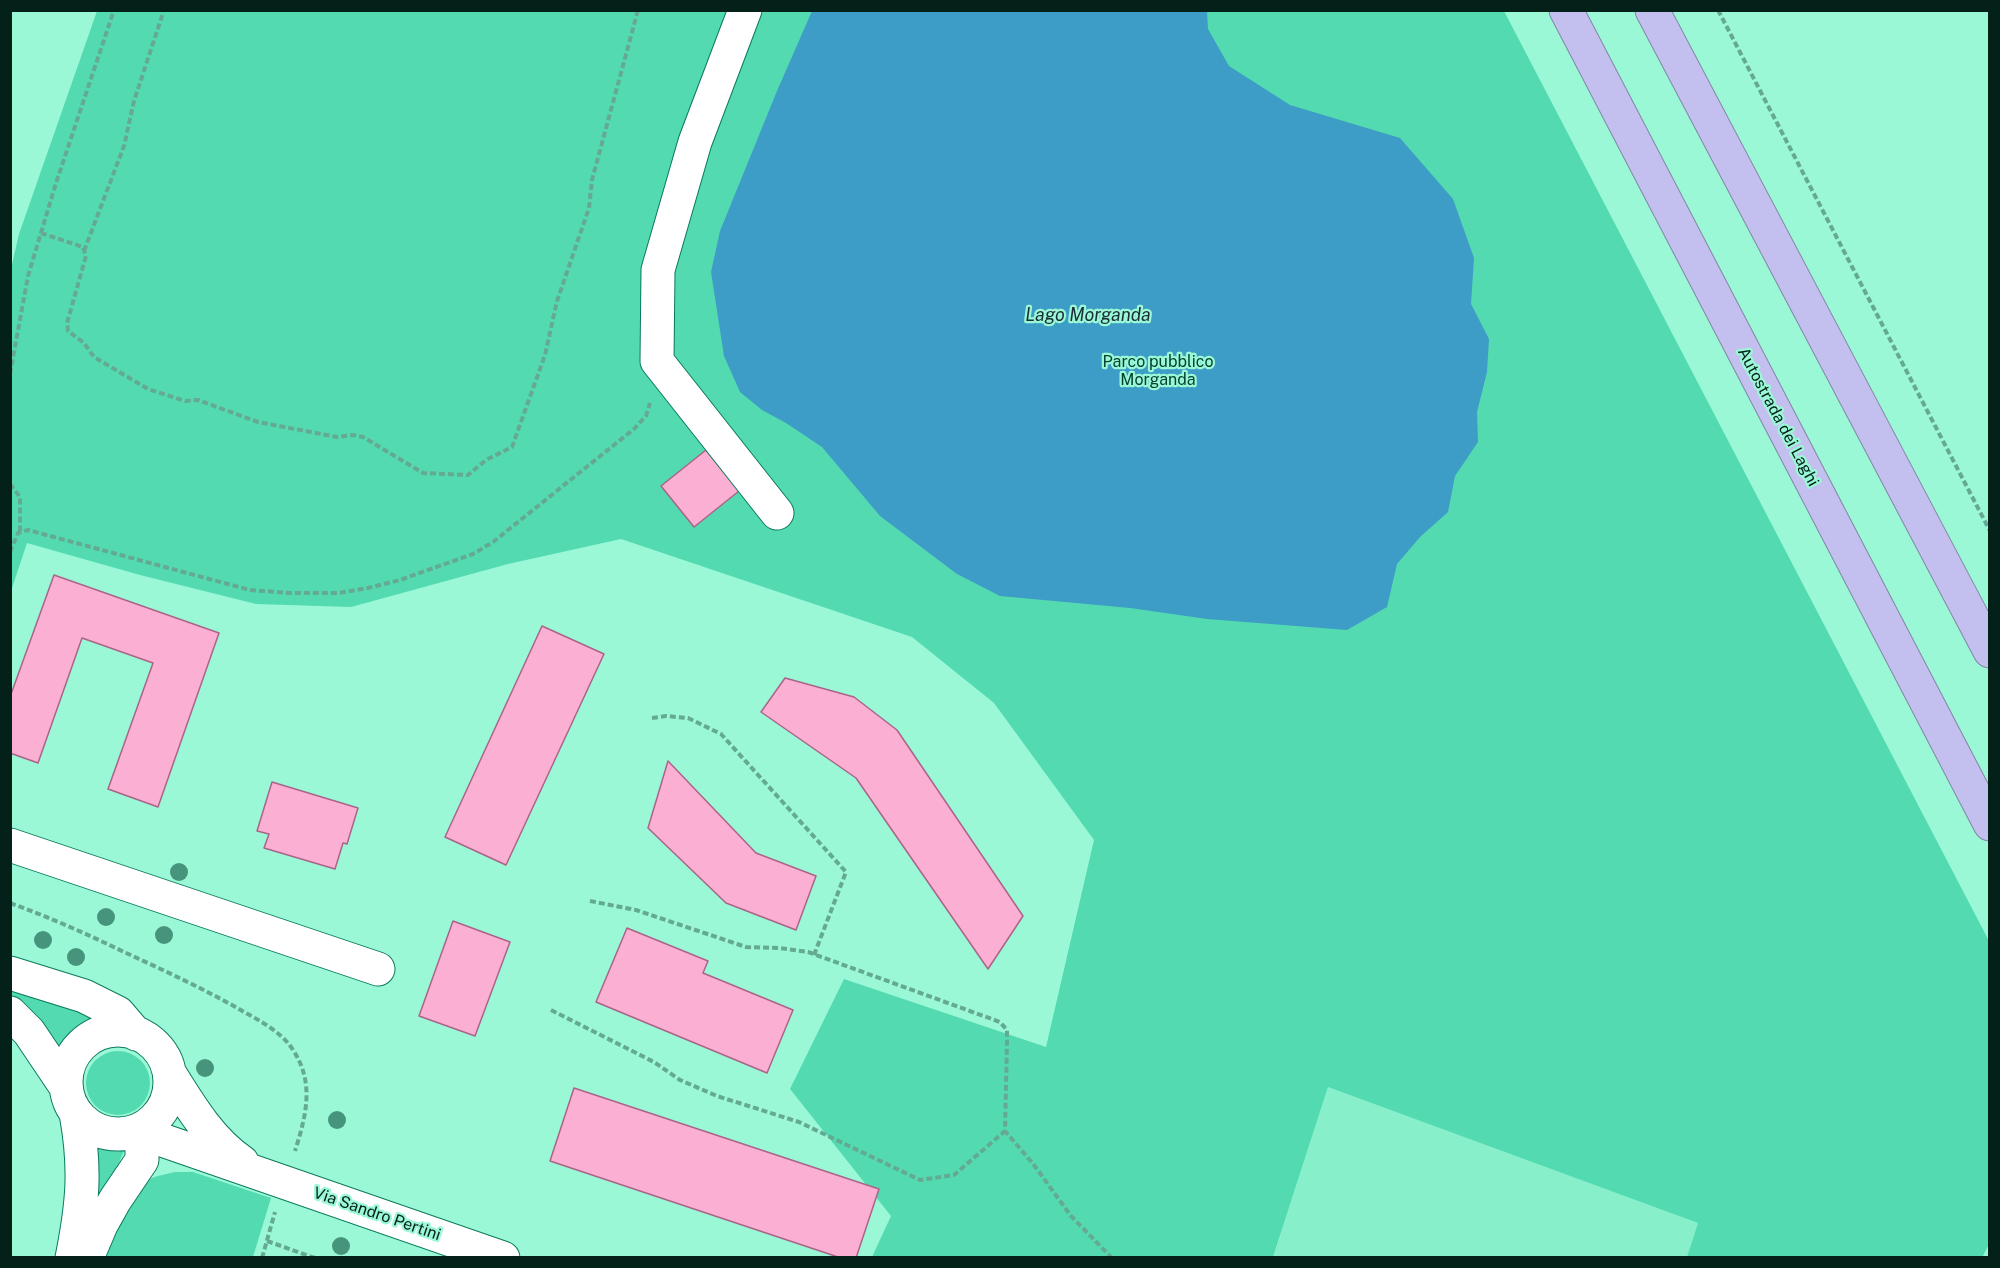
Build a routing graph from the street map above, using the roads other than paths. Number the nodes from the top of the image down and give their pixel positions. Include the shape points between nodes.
1 (745, 10) edge
2 (1566, 10) edge
3 (1652, 10) edge
4 (777, 513) dead end
5 (1989, 651) edge
6 (1989, 824) edge
7 (10, 845) edge
8 (378, 969) dead end
9 (10, 973) edge
10 (10, 1012) edge
11 (136, 1034) junction
12 (170, 1074) junction
13 (71, 1100) junction
14 (139, 1145) junction
15 (285, 1180) junction
16 (72, 1257) edge
17 (87, 1257) edge
18 (504, 1257) edge

1 - 4 street via 695,142 658,270 657,361
2 - 6 highway, Autostrada dei Laghi
3 - 5 highway
7 - 8 street
9 - 11 street via 84,996 118,1013
10 - 13 street via 29,1032
11 - 12 street via 152,1043 164,1057
11 - 13 street via 107,1031 81,1046 67,1072
12 - 14 street via 170,1092 164,1109
12 - 15 street, Via Sandro Pertini via 213,1138 228,1152
13 - 14 street via 88,1124
13 - 16 street via 81,1144 83,1180
14 - 15 street, Via Sandro Pertini via 189,1149
14 - 17 street
15 - 18 street, Via Sandro Pertini

